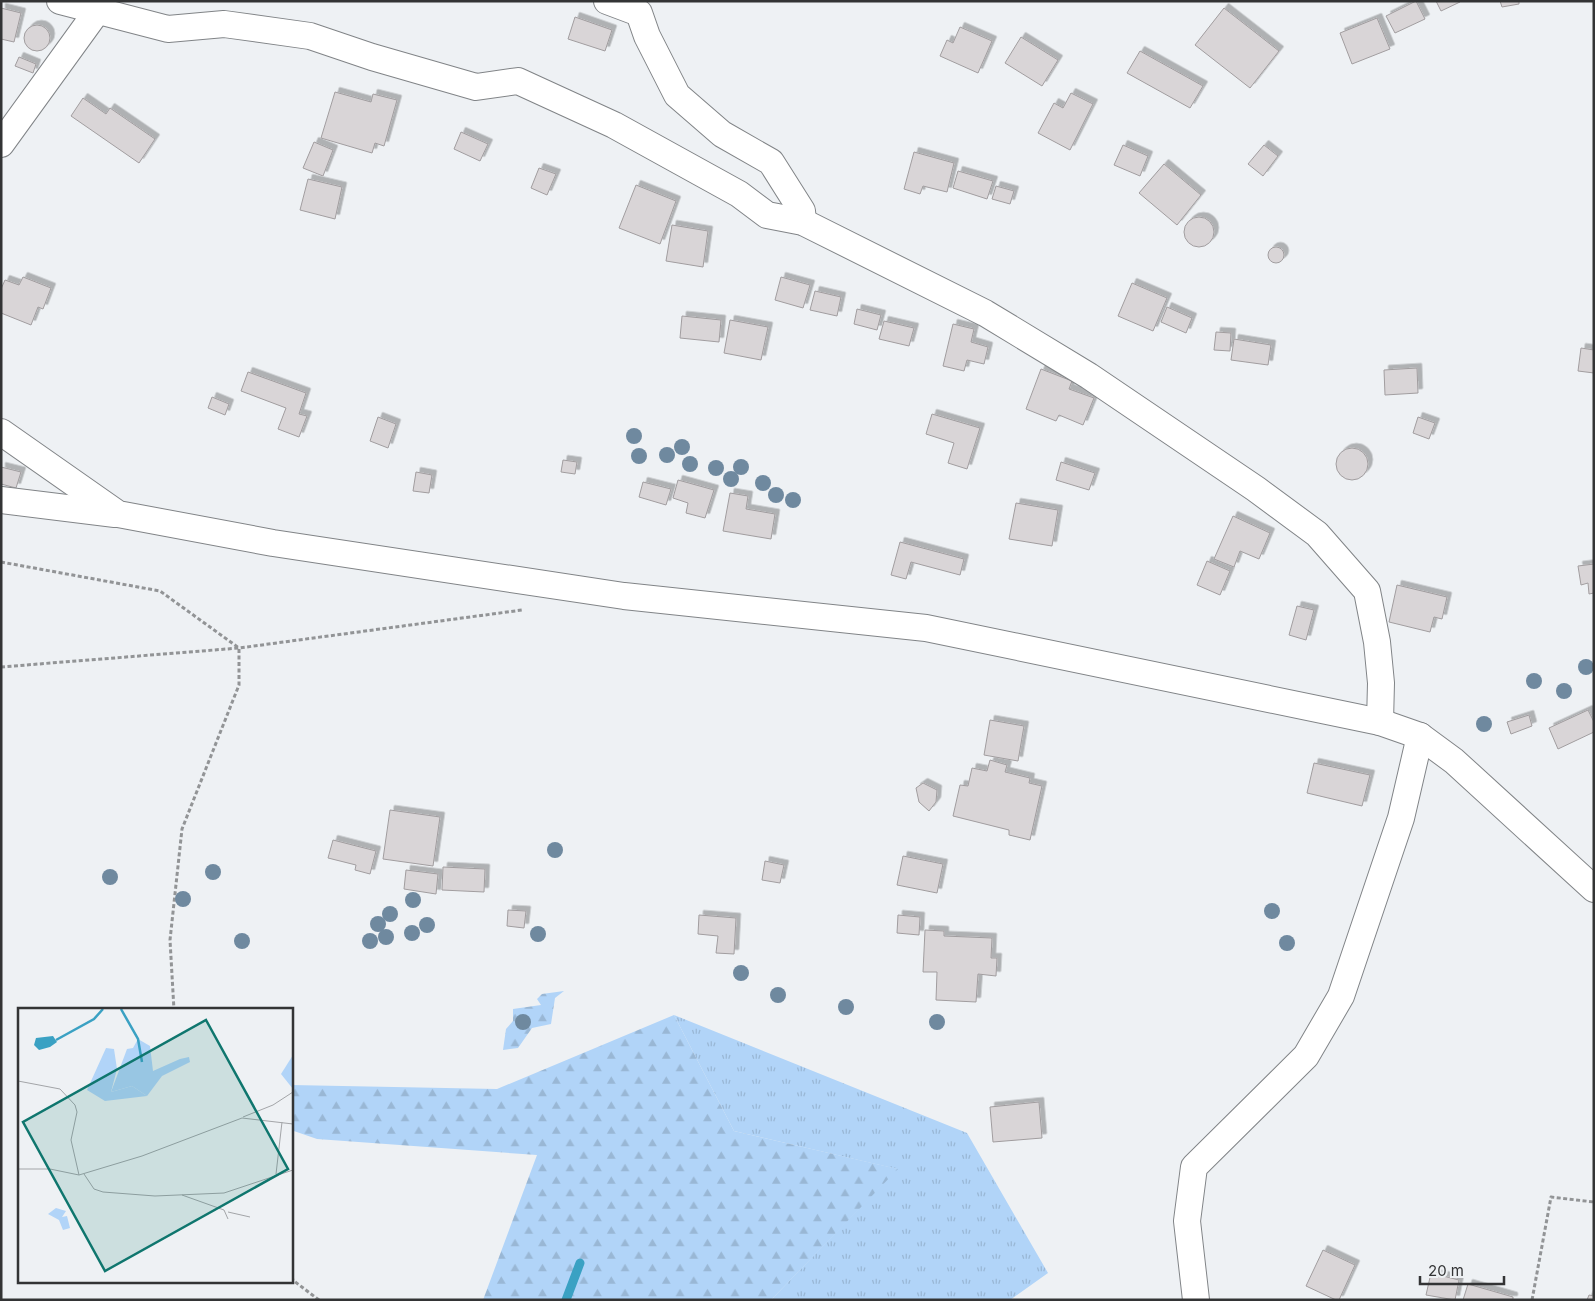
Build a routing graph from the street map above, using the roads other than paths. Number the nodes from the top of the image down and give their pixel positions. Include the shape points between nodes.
1 (60, 1) edge
2 (607, 1) edge
3 (98, 10) junction
4 (1, 144) edge
5 (803, 222) junction
6 (1, 432) edge
7 (1, 500) edge
8 (118, 514) junction
9 (1380, 722) junction
10 (1420, 736) junction
11 (1594, 889) edge
12 (1196, 1300) edge

1 - 3 street
2 - 5 street via 639,12 647,36 677,95 722,134 771,162 802,211
3 - 4 street
3 - 5 street via 168,29 224,24 310,36 476,87 518,81 614,125 739,194 767,215
5 - 9 street via 985,313 1089,376 1317,534 1367,591 1377,642
6 - 8 street
7 - 8 street
8 - 9 street via 272,543 624,596 926,628
9 - 10 street
10 - 11 street via 1454,761
10 - 12 street via 1401,818 1341,996 1306,1056 1194,1167 1187,1221

